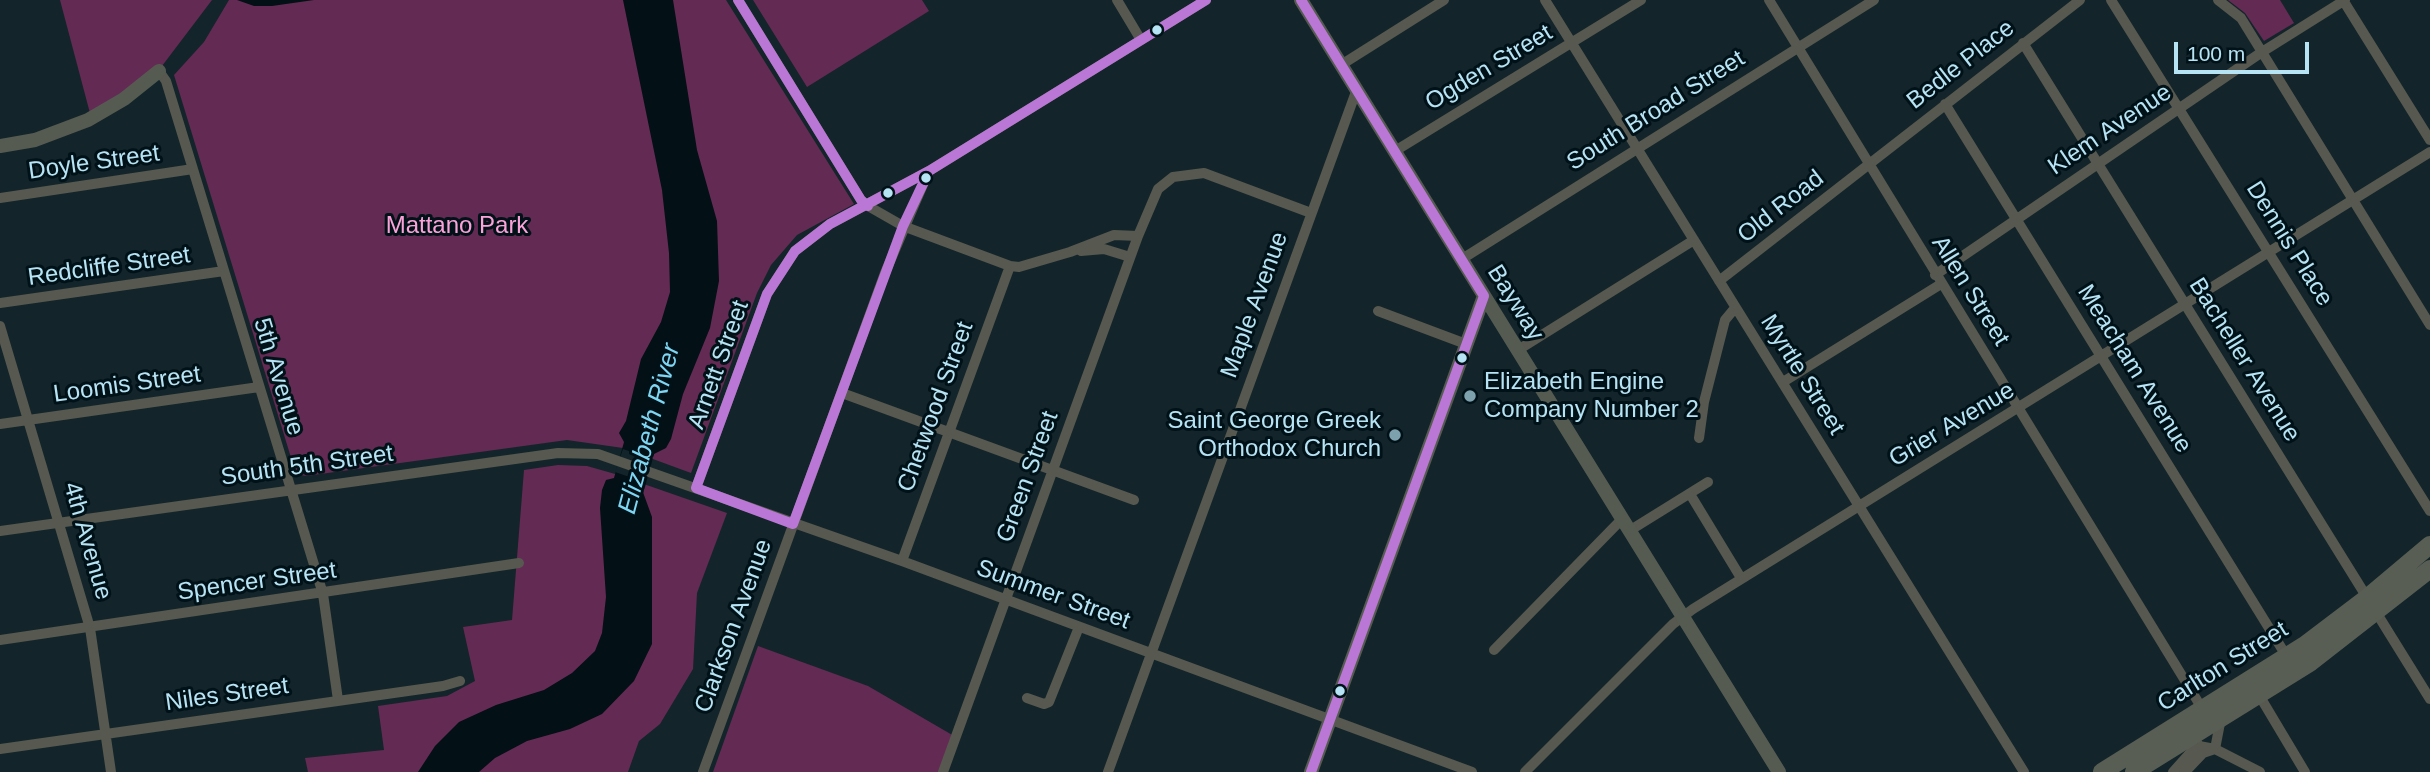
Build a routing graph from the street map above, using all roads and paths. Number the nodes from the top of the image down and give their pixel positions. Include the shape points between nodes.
1 (738, 0) edge
2 (1117, 0) edge
3 (1206, 0) edge
4 (1301, 0) edge
5 (1444, 0) edge
6 (1545, 0) edge
7 (1641, 0) edge
8 (1769, 0) edge
9 (1874, 0) edge
10 (2080, 0) edge
11 (2111, 0) edge
12 (2218, 0) edge
13 (2344, 0) edge
14 (1142, 40) junction
15 (1571, 43) junction
16 (2023, 43) junction
17 (1799, 49) junction
18 (2262, 52) junction
19 (1341, 65) junction
20 (159, 71) joint
21 (1357, 89) junction
22 (1945, 104) junction
23 (2180, 108) junction
24 (2430, 140) edge
25 (0, 146) edge
26 (1638, 149) junction
27 (1395, 151) junction
28 (2427, 157) edge
29 (1867, 164) junction
30 (2098, 164) junction
31 (193, 169) junction
32 (929, 171) junction
33 (0, 198) edge
34 (2352, 199) junction
35 (868, 206) junction
36 (1311, 214) junction
37 (2016, 220) junction
38 (903, 226) junction
39 (1138, 236) junction
40 (1694, 240) junction
41 (1070, 252) junction
42 (2269, 253) junction
43 (1130, 257) junction
44 (1462, 259) junction
45 (1010, 266) junction
46 (224, 271) junction
47 (1938, 279) junction
48 (1719, 281) junction
49 (1484, 296) junction
50 (0, 303) edge
51 (2184, 303) junction
52 (1735, 307) junction
53 (1378, 311) dead end
54 (2430, 325) edge
55 (0, 326) edge
56 (1466, 344) junction
57 (1518, 350) junction
58 (2101, 355) junction
59 (1783, 382) junction
60 (259, 387) junction
61 (842, 393) junction
62 (2018, 410) junction
63 (29, 420) junction
64 (0, 425) edge
65 (949, 432) junction
66 (1699, 438) dead end
67 (619, 460) joint
68 (1054, 470) junction
69 (1708, 482) dead end
70 (696, 488) junction
71 (291, 489) junction
72 (1689, 494) junction
73 (1135, 500) dead end
74 (1859, 506) junction
75 (2430, 511) edge
76 (61, 523) junction
77 (793, 524) junction
78 (1626, 525) junction
79 (0, 531) edge
80 (2430, 545) edge
81 (902, 561) junction
82 (519, 564) dead end
83 (2430, 569) edge
84 (1741, 578) junction
85 (323, 594) junction
86 (1006, 601) junction
87 (2372, 606) junction
88 (1682, 616) junction
89 (1080, 627) junction
90 (90, 628) junction
91 (0, 640) edge
92 (1494, 650) dead end
93 (1151, 654) junction
94 (2287, 657) junction
95 (460, 681) dead end
96 (2259, 695) junction
97 (1027, 698) dead end
98 (2430, 699) edge
99 (338, 700) junction
100 (2203, 710) junction
101 (2221, 718) junction
102 (1330, 719) junction
103 (106, 734) junction
104 (2189, 744) junction
105 (0, 749) edge
106 (2216, 749) junction
107 (2141, 768) edge
108 (2178, 771) edge
109 (111, 772) edge
110 (703, 772) edge
111 (943, 772) edge
112 (1108, 772) edge
113 (1311, 772) edge
114 (1472, 772) edge
115 (1525, 772) edge
116 (1779, 772) edge
117 (2024, 772) edge
118 (2102, 772) edge
119 (2260, 772) edge
120 (2305, 772) edge

1 - 35 street
2 - 14 street
3 - 14 street
4 - 19 main road, Bayway
5 - 19 street
6 - 15 street, Myrtle Street
7 - 15 street, Ogden Street
8 - 17 street, Allen Street
9 - 17 street, South Broad Street
10 - 16 street, Bedle Place
11 - 23 street, Dennis Place
12 - 18 street via 2241,18
13 - 18 street, Klem Avenue
13 - 24 street
14 - 32 street
15 - 26 street, Myrtle Street
15 - 27 street, Ogden Street
16 - 22 street, Bedle Place
16 - 30 street, Bacheller Avenue
17 - 26 street, South Broad Street
17 - 29 street, Allen Street
18 - 23 street, Klem Avenue
18 - 34 street
19 - 21 main road, Bayway
20 - 25 main road via 88,120 35,140
20 - 31 street, 5th Avenue
21 - 27 main road, Bayway
21 - 36 street, Maple Avenue
22 - 29 street, Bedle Place
22 - 37 street, Meacham Avenue
23 - 30 street, Klem Avenue
23 - 42 street, Dennis Place
26 - 40 street, Myrtle Street
26 - 44 street, South Broad Street
27 - 44 main road, Bayway
28 - 34 street, Grier Avenue
29 - 47 street, Allen Street
29 - 48 street, Old Road
30 - 37 street, Klem Avenue
30 - 51 street, Bacheller Avenue
31 - 33 street, Doyle Street
31 - 46 street, 5th Avenue
32 - 35 street, Arnett Street
32 - 38 street, Clarkson Avenue
34 - 42 street, Grier Avenue
34 - 54 street
35 - 38 street
35 - 70 street, Arnett Street via 808,238 776,276
36 - 39 street, Green Street via 1214,176 1183,174 1158,189
36 - 93 street, Maple Avenue
37 - 47 street, Klem Avenue
37 - 58 street, Meacham Avenue
38 - 45 street
38 - 61 street, Clarkson Avenue
39 - 41 street via 1114,235
39 - 43 street, Green Street
40 - 48 street, Myrtle Street
40 - 57 street
41 - 43 street via 1104,249
41 - 45 street
42 - 51 street, Grier Avenue
42 - 75 street, Dennis Place
43 - 68 street, Green Street
44 - 49 main road, Bayway
45 - 65 street, Chetwood Street
46 - 50 street, Redcliffe Street
46 - 60 street, 5th Avenue
47 - 59 street, Klem Avenue
47 - 62 street, Allen Street
48 - 52 street, Myrtle Street
49 - 56 main road
49 - 57 main road, Bayway
51 - 58 street, Grier Avenue
51 - 87 street, Bacheller Avenue
52 - 59 street, Myrtle Street
52 - 66 street via 1724,320
53 - 56 street
55 - 63 street, 4th Avenue
56 - 102 main road
57 - 78 main road, Bayway
58 - 62 street, Grier Avenue
58 - 94 street, Meacham Avenue
59 - 74 street, Myrtle Street
60 - 63 street, Loomis Street
60 - 71 street, 5th Avenue
61 - 65 street
61 - 77 street, Clarkson Avenue
62 - 74 street, Grier Avenue
62 - 100 street, Allen Street
63 - 64 street, Loomis Street
63 - 76 street, 4th Avenue
65 - 68 street
65 - 81 street, Chetwood Street
67 - 70 street, Summer Street
67 - 71 street, South 5th Street via 558,453
68 - 73 street
68 - 86 street, Green Street
69 - 72 street
70 - 77 street, Summer Street
71 - 76 street, South 5th Street
71 - 85 street, 5th Avenue
72 - 78 street
72 - 84 street
74 - 84 street, Grier Avenue
74 - 117 street, Myrtle Street
76 - 79 street, South 5th Street
76 - 90 street, 4th Avenue
77 - 81 street, Summer Street
77 - 110 street, Clarkson Avenue
78 - 88 main road, Bayway
78 - 92 street
80 - 87 highway
81 - 86 street, Summer Street
82 - 85 street, Spencer Street
83 - 87 highway
84 - 88 street, Grier Avenue
85 - 90 street, Spencer Street
85 - 99 street, 5th Avenue
86 - 89 street, Summer Street
86 - 111 street, Green Street
87 - 94 highway, Carlton Street
87 - 96 highway
87 - 98 street, Bacheller Avenue
88 - 115 street, Grier Avenue
88 - 116 main road, Bayway
89 - 93 street, Summer Street
89 - 97 street via 1049,702
90 - 91 street, Spencer Street
90 - 103 street, 4th Avenue
93 - 102 street, Summer Street
93 - 112 street, Maple Avenue
94 - 100 highway, Carlton Street
95 - 99 street, Niles Street
96 - 101 highway
96 - 120 street
99 - 103 street, Niles Street
100 - 118 highway, Carlton Street
101 - 104 highway
101 - 106 street
102 - 113 main road
102 - 114 street, Summer Street
103 - 105 street, Niles Street
103 - 109 street, 4th Avenue
104 - 106 street
104 - 107 highway
104 - 108 street
106 - 108 street
106 - 119 street
107 - 108 street via 2166,763

